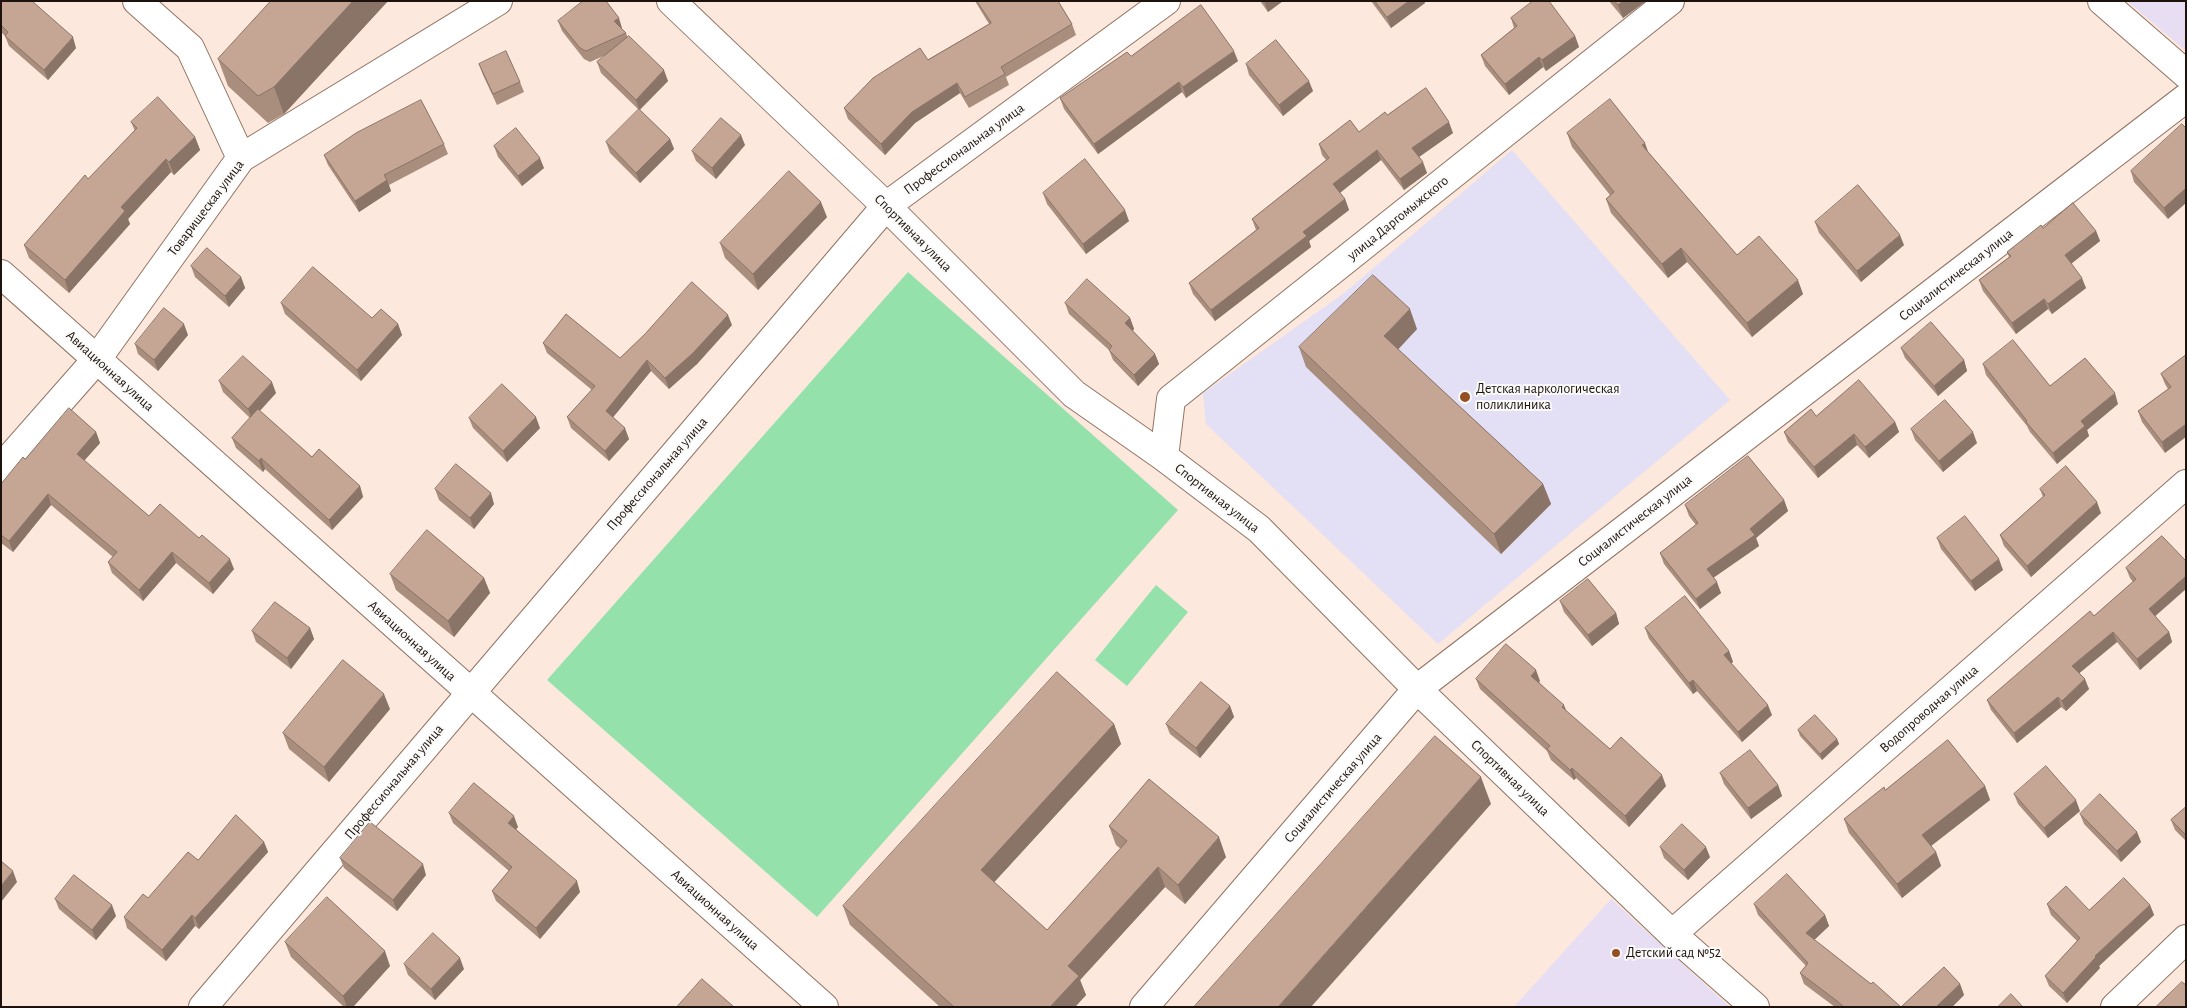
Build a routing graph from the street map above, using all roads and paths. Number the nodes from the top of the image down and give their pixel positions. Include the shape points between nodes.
1 (137, 1) edge
2 (498, 1) edge
3 (671, 1) edge
4 (1166, 1) edge
5 (1670, 1) edge
6 (2102, 1) edge
7 (2186, 74) edge
8 (2186, 98) edge
9 (241, 158) junction
10 (886, 206) junction
11 (1, 274) edge
12 (96, 359) junction
13 (1164, 457) junction
14 (1, 468) edge
15 (2186, 484) edge
16 (1417, 689) junction
17 (470, 693) junction
18 (1672, 934) junction
19 (2186, 939) edge
20 (203, 1007) edge
21 (824, 1007) edge
22 (1144, 1007) edge
23 (1755, 1007) edge
24 (2115, 1007) edge

1 - 9 street via 190,48
2 - 9 street, Товарищеская улица
3 - 10 street, Спортивная улица
4 - 10 street, Профессиональная улица
5 - 13 street, улица Даргомыжского via 1171,399
6 - 7 street
8 - 16 street, Социалистическая улица
9 - 12 street, Товарищеская улица
10 - 13 street, Спортивная улица via 1074,394
10 - 17 street, Профессиональная улица
11 - 12 street, Авиационная улица
12 - 14 street, Товарищеская улица
12 - 17 street, Авиационная улица
13 - 16 street, Спортивная улица via 1259,530
15 - 18 street, Водопроводная улица
16 - 18 street, Спортивная улица
16 - 22 street, Социалистическая улица
17 - 20 street, Профессиональная улица
17 - 21 street, Авиационная улица
18 - 23 street, Спортивная улица
19 - 24 street

